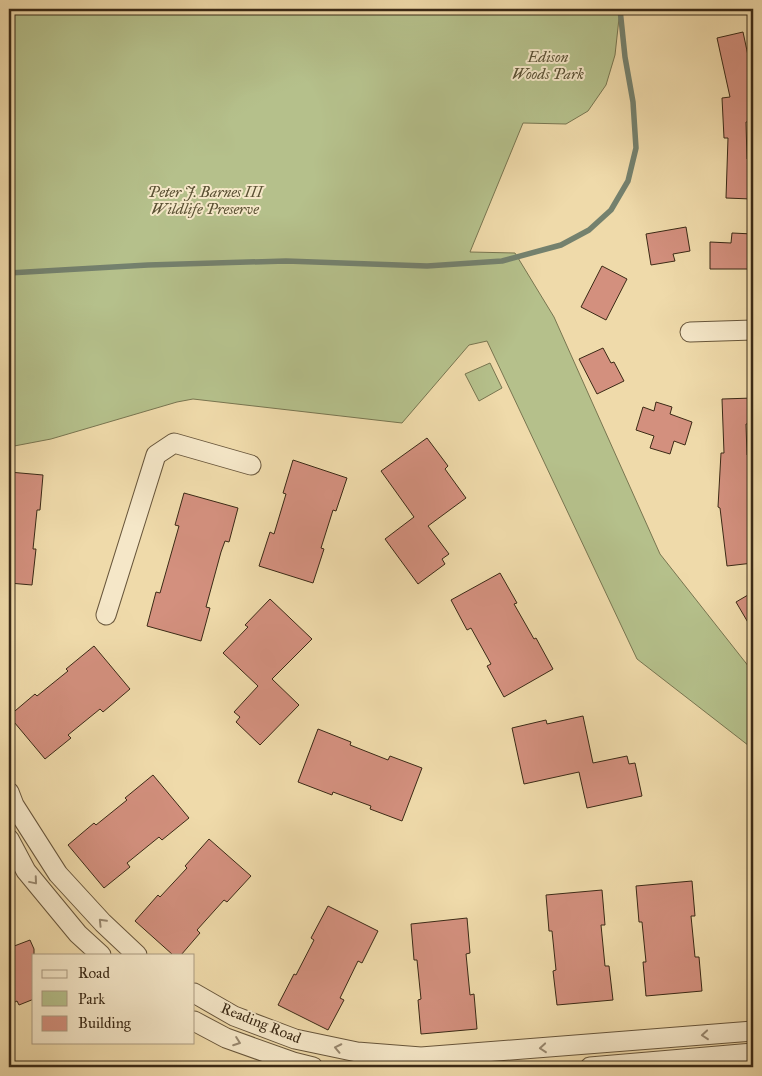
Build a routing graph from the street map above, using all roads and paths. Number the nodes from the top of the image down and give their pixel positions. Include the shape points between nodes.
1 (753, 330) edge
2 (690, 332) dead end
3 (251, 465) dead end
4 (106, 615) dead end
5 (9, 792) edge
6 (9, 839) edge
7 (99, 954) edge
8 (136, 954) edge
9 (195, 993) edge
10 (195, 1022) edge
11 (753, 1031) edge
12 (753, 1053) edge
13 (313, 1067) edge
14 (590, 1067) edge

1 - 2 street
3 - 4 street via 174,443 156,455
8 -> 5 street via 58,874
6 -> 7 street via 26,871 78,934
11 -> 9 street, Reading Road via 421,1057 357,1052 294,1039 234,1016
10 -> 13 street, Reading Road via 226,1038
12 - 14 street

